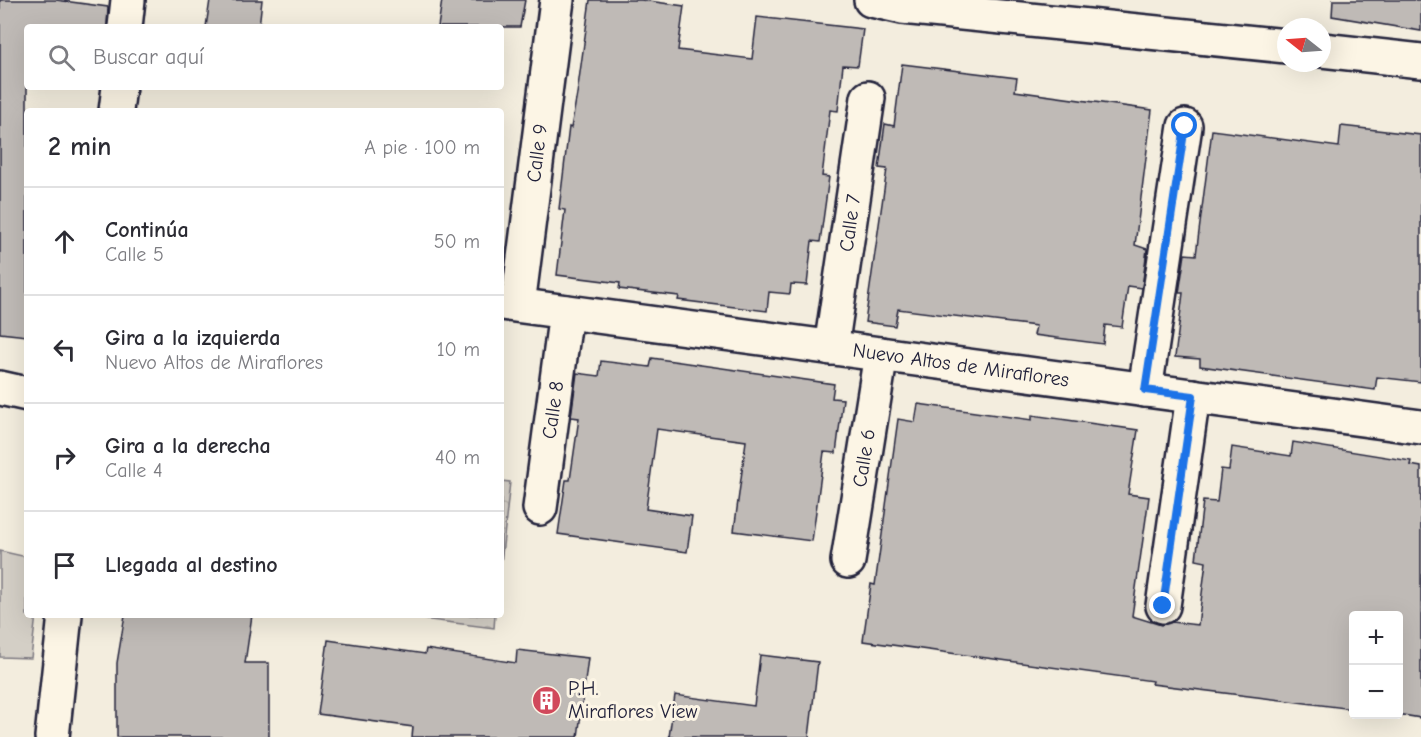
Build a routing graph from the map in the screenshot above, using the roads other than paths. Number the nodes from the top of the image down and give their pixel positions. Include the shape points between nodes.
1 (128, 0) edge
2 (557, 0) edge
3 (871, 0) edge
4 (125, 24) edge
5 (1277, 45) edge
6 (1331, 51) edge
7 (1421, 61) edge
8 (119, 90) edge
9 (868, 98) dead end
10 (116, 108) edge
11 (1185, 126) dead end
12 (509, 304) edge
13 (566, 312) junction
14 (831, 348) junction
15 (880, 354) junction
16 (0, 388) edge
17 (1145, 390) junction
18 (24, 393) edge
19 (1193, 396) junction
20 (1421, 428) edge
21 (540, 508) dead end
22 (848, 561) dead end
23 (1163, 606) dead end
24 (65, 618) edge
25 (52, 737) edge

1 - 4 street
2 - 12 street, Calle 9
3 - 5 street via 902,7
6 - 7 street
8 - 10 street
9 - 14 street, Calle 7
11 - 17 street
12 - 13 street, Nuevo Altos de Miraflores
13 - 14 street, Nuevo Altos de Miraflores
13 - 21 street, Calle 8
14 - 15 street, Nuevo Altos de Miraflores
15 - 17 street, Nuevo Altos de Miraflores
15 - 22 street, Calle 6
16 - 18 street
17 - 19 street, Nuevo Altos de Miraflores
19 - 20 street, Nuevo Altos de Miraflores
19 - 23 street
24 - 25 street

